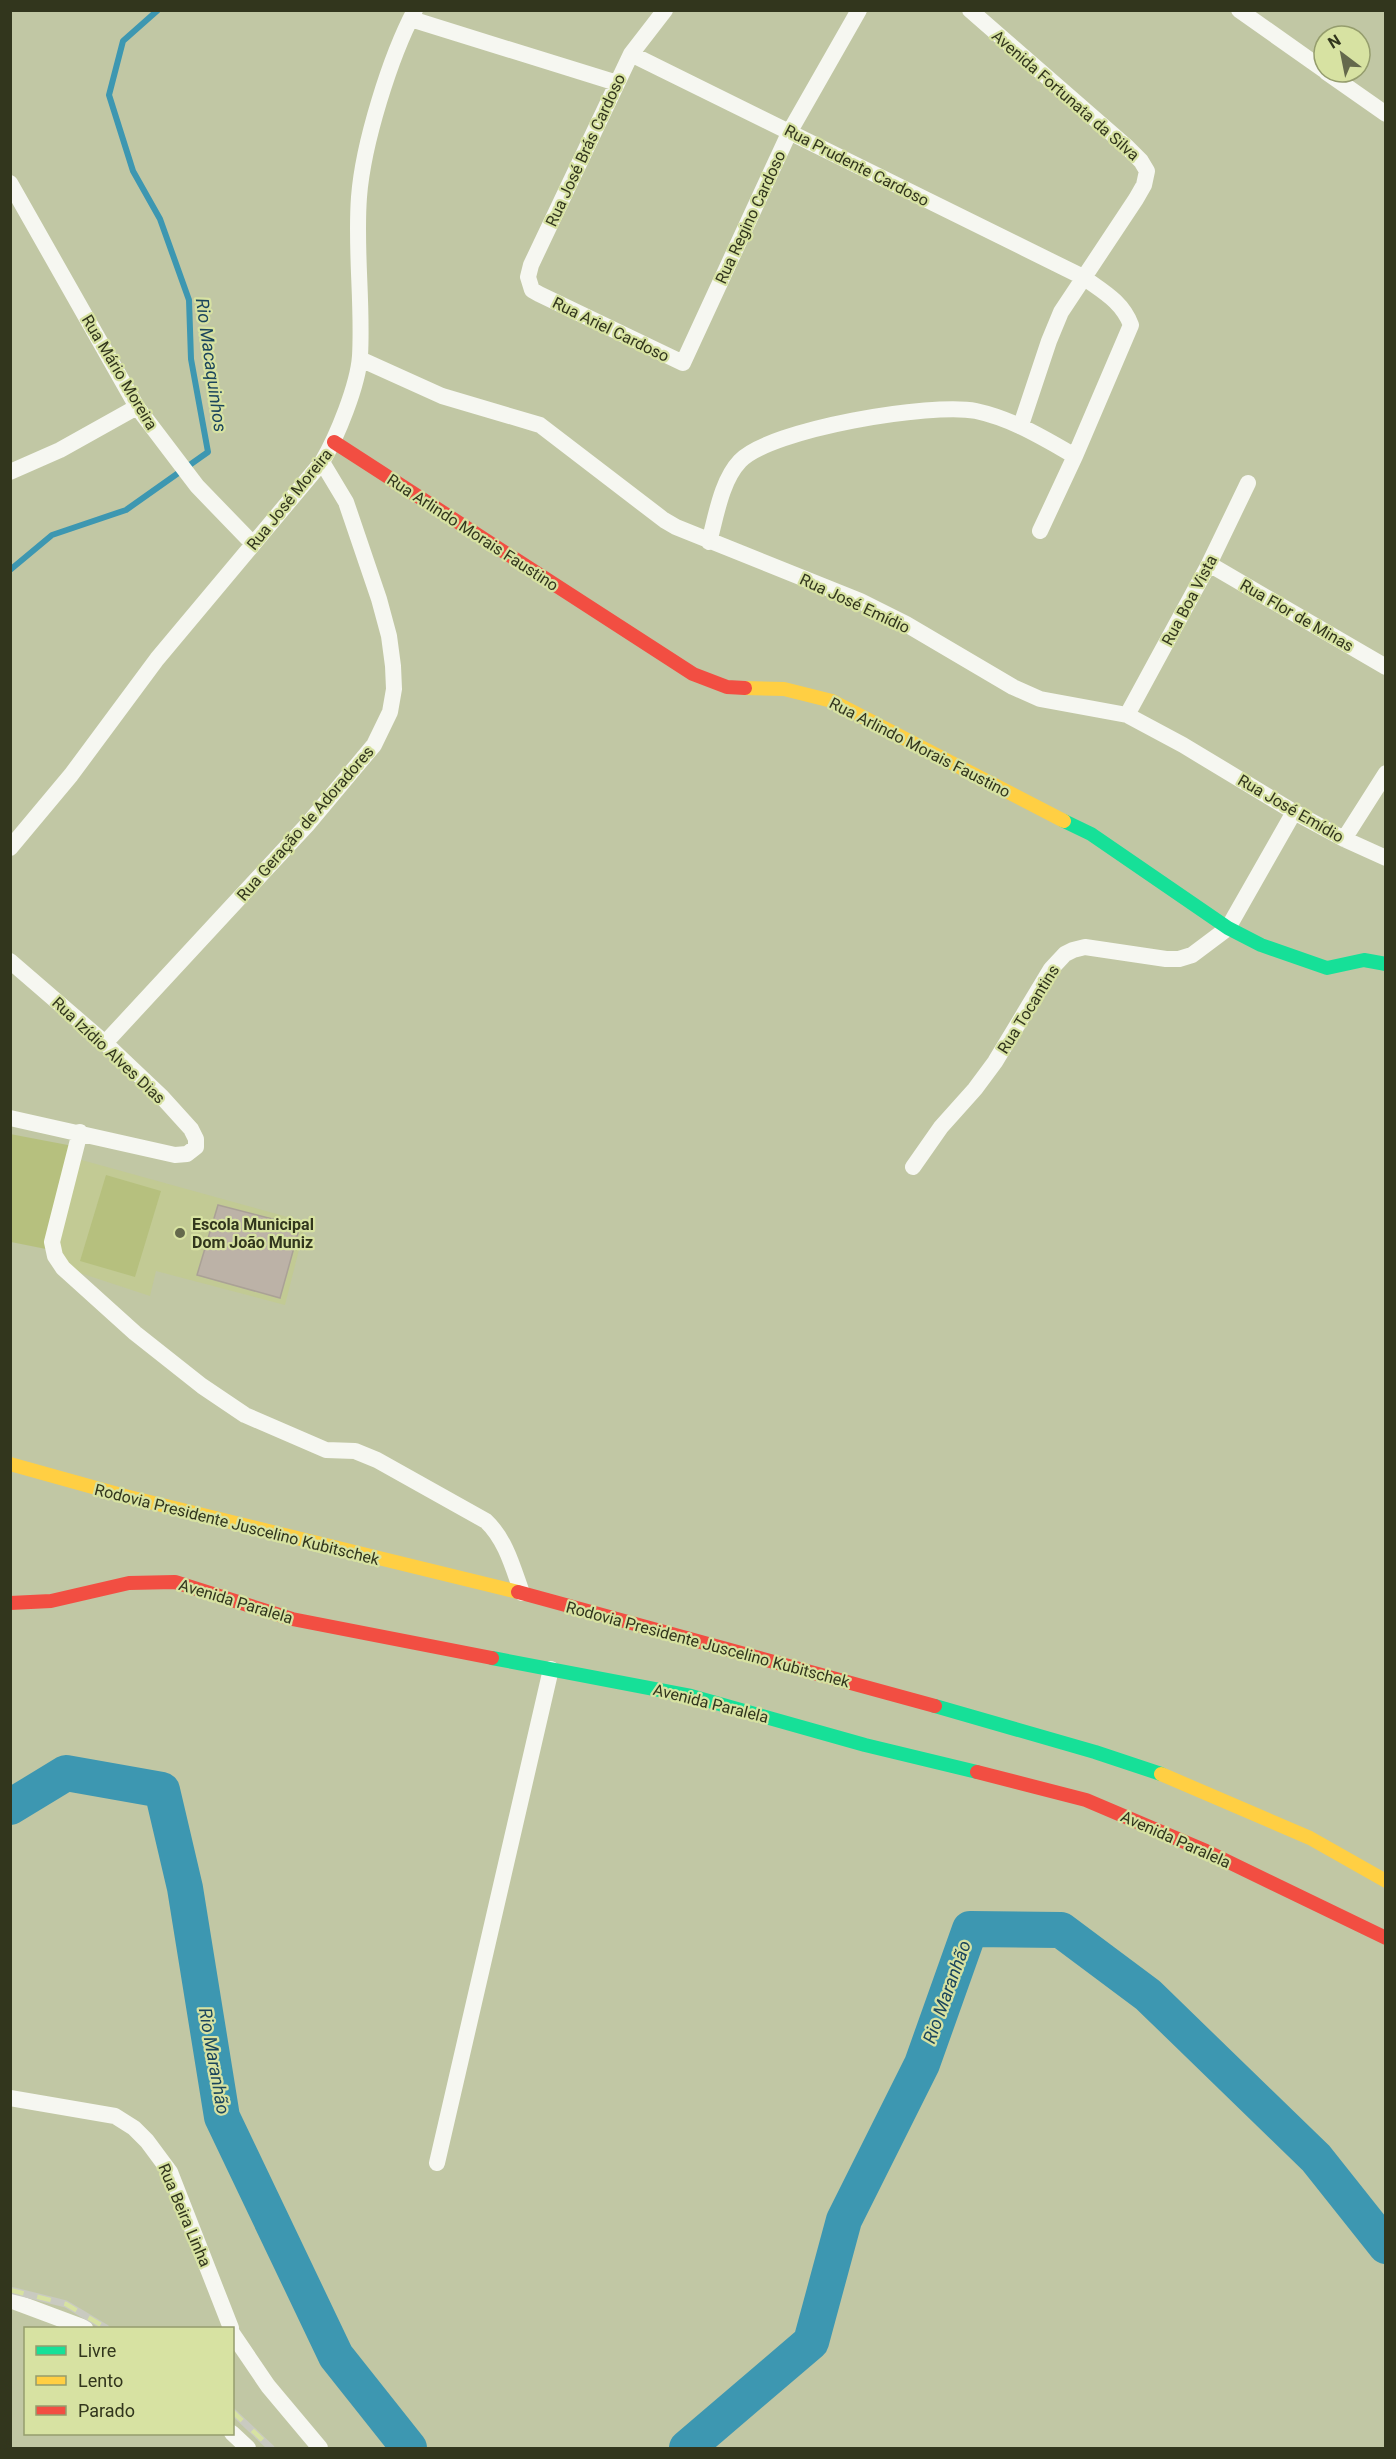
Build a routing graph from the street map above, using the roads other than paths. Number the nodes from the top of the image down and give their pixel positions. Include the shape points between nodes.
1 (665, 10) edge
2 (859, 10) edge
3 (970, 10) edge
4 (1239, 10) edge
5 (413, 15) edge
6 (631, 54) junction
7 (1312, 62) edge
8 (617, 82) junction
9 (1343, 84) edge
10 (1386, 114) edge
11 (790, 131) junction
12 (10, 183) edge
13 (1083, 277) junction
14 (539, 294) joint
15 (360, 359) junction
16 (683, 363) joint
17 (137, 406) junction
18 (1022, 425) junction
19 (334, 442) junction
20 (1075, 456) junction
21 (322, 462) junction
22 (10, 472) edge
23 (1248, 483) dead end
24 (1040, 531) dead end
25 (709, 542) junction
26 (253, 544) junction
27 (1209, 564) junction
28 (1386, 667) edge
29 (1127, 716) junction
30 (1386, 773) edge
31 (1294, 812) junction
32 (1344, 839) junction
33 (10, 848) edge
34 (1386, 858) edge
35 (1228, 928) junction
36 (10, 961) edge
37 (1386, 963) edge
38 (105, 1043) junction
39 (10, 1118) edge
40 (80, 1132) junction
41 (913, 1167) dead end
42 (10, 1464) edge
43 (522, 1593) junction
44 (10, 1603) edge
45 (551, 1669) junction
46 (1386, 1881) edge
47 (1386, 1938) edge
48 (10, 2098) edge
49 (437, 2163) dead end
50 (10, 2300) edge
51 (82, 2327) edge
52 (231, 2327) edge
53 (234, 2336) edge
54 (234, 2435) edge
55 (248, 2448) edge
56 (320, 2448) edge

1 - 6 street, Rua José Brás Cardoso
2 - 11 street, Rua Regino Cardoso
3 - 13 street, Avenida Fortunata da Silva via 1145,166 1144,185
4 - 7 street
5 - 8 street
5 - 15 street, Rua José Moreira via 388,78 362,172
6 - 8 street, Rua José Brás Cardoso
6 - 11 street, Rua Prudente Cardoso
8 - 14 street, Rua José Brás Cardoso via 531,265 529,285
9 - 10 street
11 - 13 street, Rua Prudente Cardoso
11 - 16 street, Rua Regino Cardoso
12 - 17 street, Rua Mário Moreira
13 - 18 street via 1061,312 1049,341
13 - 20 street, Rua Prudente Cardoso via 1117,302 1131,325
14 - 16 street, Rua Ariel Cardoso
15 - 19 street, Rua José Moreira
15 - 25 street, Rua José Emídio via 442,396 540,424 664,520
17 - 22 street via 60,450
17 - 26 street, Rua Mário Moreira via 197,486
18 - 20 street
18 - 25 street via 966,410 920,410 773,442 739,462 724,491
19 - 21 street, Rua José Moreira
19 - 35 main road, Rua Arlindo Morais Faustino via 693,674 727,687 784,688 832,701 1091,834
20 - 24 street
21 - 26 street, Rua José Moreira
21 - 38 street, Rua Geração de Adoradores via 346,502 379,599 393,666 390,712 374,745 349,776
23 - 27 street, Rua Boa Vista
25 - 29 street, Rua José Emídio via 860,601 1040,699
26 - 33 street, Rua José Moreira via 157,659 71,775
27 - 28 street, Rua Flor de Minas
27 - 29 street, Rua Boa Vista
29 - 31 street, Rua José Emídio
30 - 32 street
31 - 32 street, Rua José Emídio
31 - 35 street, Rua Tocantins
32 - 34 street, Rua José Emídio
35 - 37 main road, Rua Arlindo Morais Faustino via 1261,945 1327,968 1364,960
35 - 41 street, Rua Tocantins via 1202,949 1179,959 1085,947 1065,954 1051,969 995,1062
36 - 38 street, Rua Izídio Alves Dias
38 - 40 street, Rua Izídio Alves Dias via 182,1118 196,1139 196,1147 187,1154 175,1155
39 - 40 street
40 - 43 street via 52,1242 55,1257 63,1268 135,1333 245,1415 326,1449 355,1451 377,1460 486,1521 494,1527 506,1550
42 - 43 main road, Rodovia Presidente Juscelino Kubitschek via 136,1499
43 - 46 main road, Rodovia Presidente Juscelino Kubitschek via 978,1717 1140,1766 1310,1838
44 - 45 main road, Avenida Paralela via 51,1601 129,1583 175,1582 292,1619
45 - 47 main road, Avenida Paralela via 691,1696 865,1745 1086,1800 1206,1851
45 - 49 street
48 - 52 street, Rua Beira Linha via 115,2116 147,2141 170,2172
50 - 51 street
53 - 56 street via 268,2386
54 - 55 street

